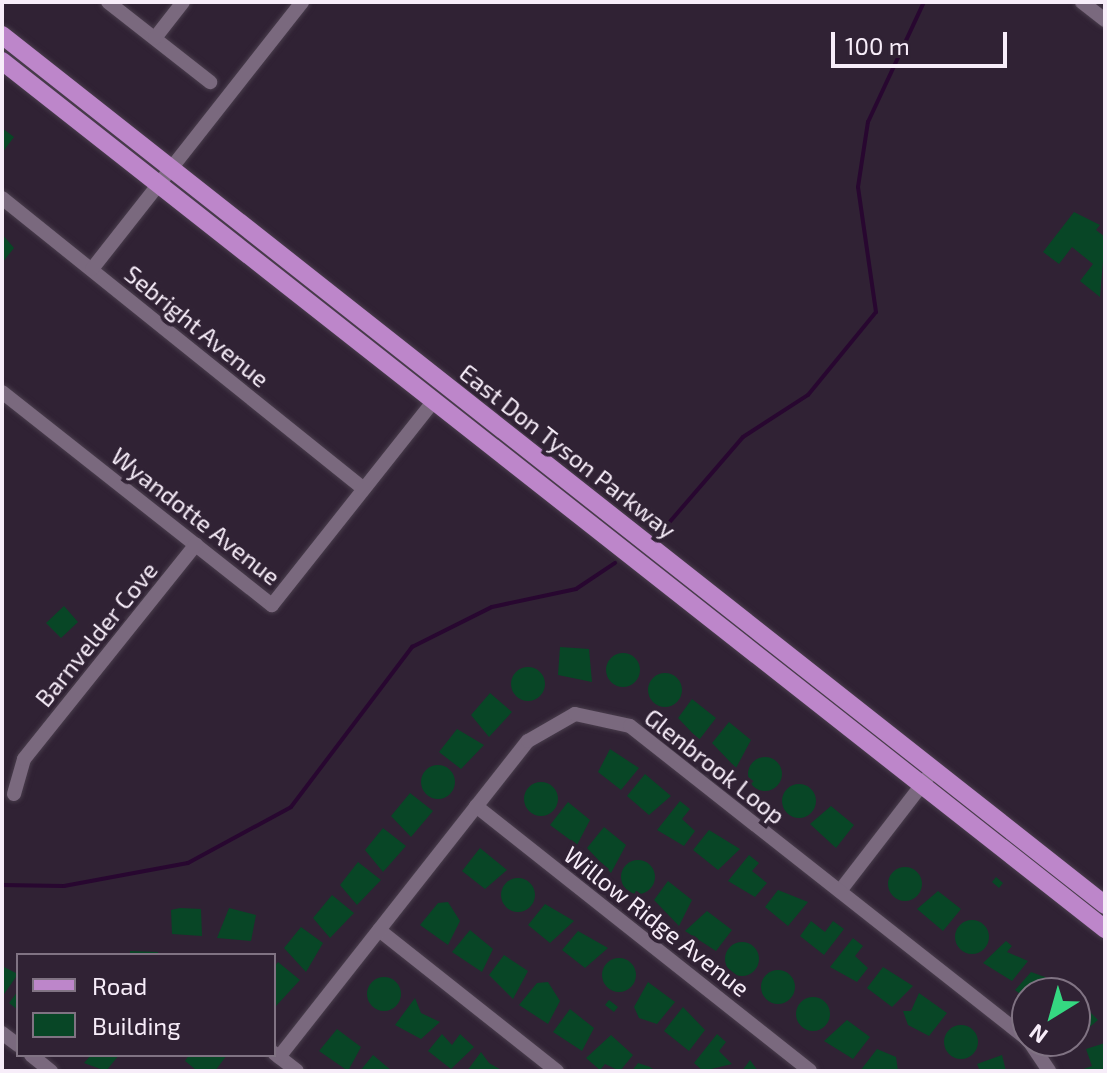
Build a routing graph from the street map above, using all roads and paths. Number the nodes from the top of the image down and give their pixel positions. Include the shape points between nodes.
1 (108, 2) edge
2 (183, 2) edge
3 (302, 2) edge
4 (1082, 2) edge
5 (1105, 20) edge
6 (2, 35) edge
7 (155, 38) junction
8 (2, 61) edge
9 (210, 82) dead end
10 (171, 170) junction
11 (158, 186) junction
12 (2, 198) edge
13 (92, 269) junction
14 (2, 392) edge
15 (433, 402) junction
16 (364, 489) junction
17 (196, 544) junction
18 (934, 769) junction
19 (922, 785) junction
20 (14, 794) dead end
21 (476, 806) junction
22 (840, 891) junction
23 (1105, 905) edge
24 (1105, 929) edge
25 (379, 930) junction
26 (1011, 1027) edge
27 (276, 1055) edge
28 (34, 1057) edge
29 (51, 1071) edge
30 (297, 1071) edge
31 (557, 1071) edge
32 (810, 1071) edge

1 - 7 street
2 - 7 street
3 - 10 street
4 - 5 street
6 - 10 main road, East Don Tyson Parkway
7 - 9 street
8 - 11 main road, East Don Tyson Parkway
10 - 11 street
10 - 18 main road, East Don Tyson Parkway
11 - 13 street
11 - 15 main road, East Don Tyson Parkway
12 - 13 street, Sebright Avenue
13 - 16 street, Sebright Avenue
14 - 17 street, Wyandotte Avenue
15 - 16 street, Wyandotte Avenue
15 - 19 main road, East Don Tyson Parkway
16 - 17 street, Wyandotte Avenue via 272,605
17 - 20 street, Barnvelder Cove via 24,759
18 - 19 street
18 - 23 main road, East Don Tyson Parkway
19 - 22 street
19 - 24 main road, East Don Tyson Parkway
21 - 22 street, Glenbrook Loop via 549,724 603,715 630,726
21 - 25 street, Glenbrook Loop
21 - 32 street, Willow Ridge Avenue
22 - 26 street, Glenbrook Loop
25 - 27 street, Glenbrook Loop
25 - 31 street
27 - 30 street
28 - 29 street

